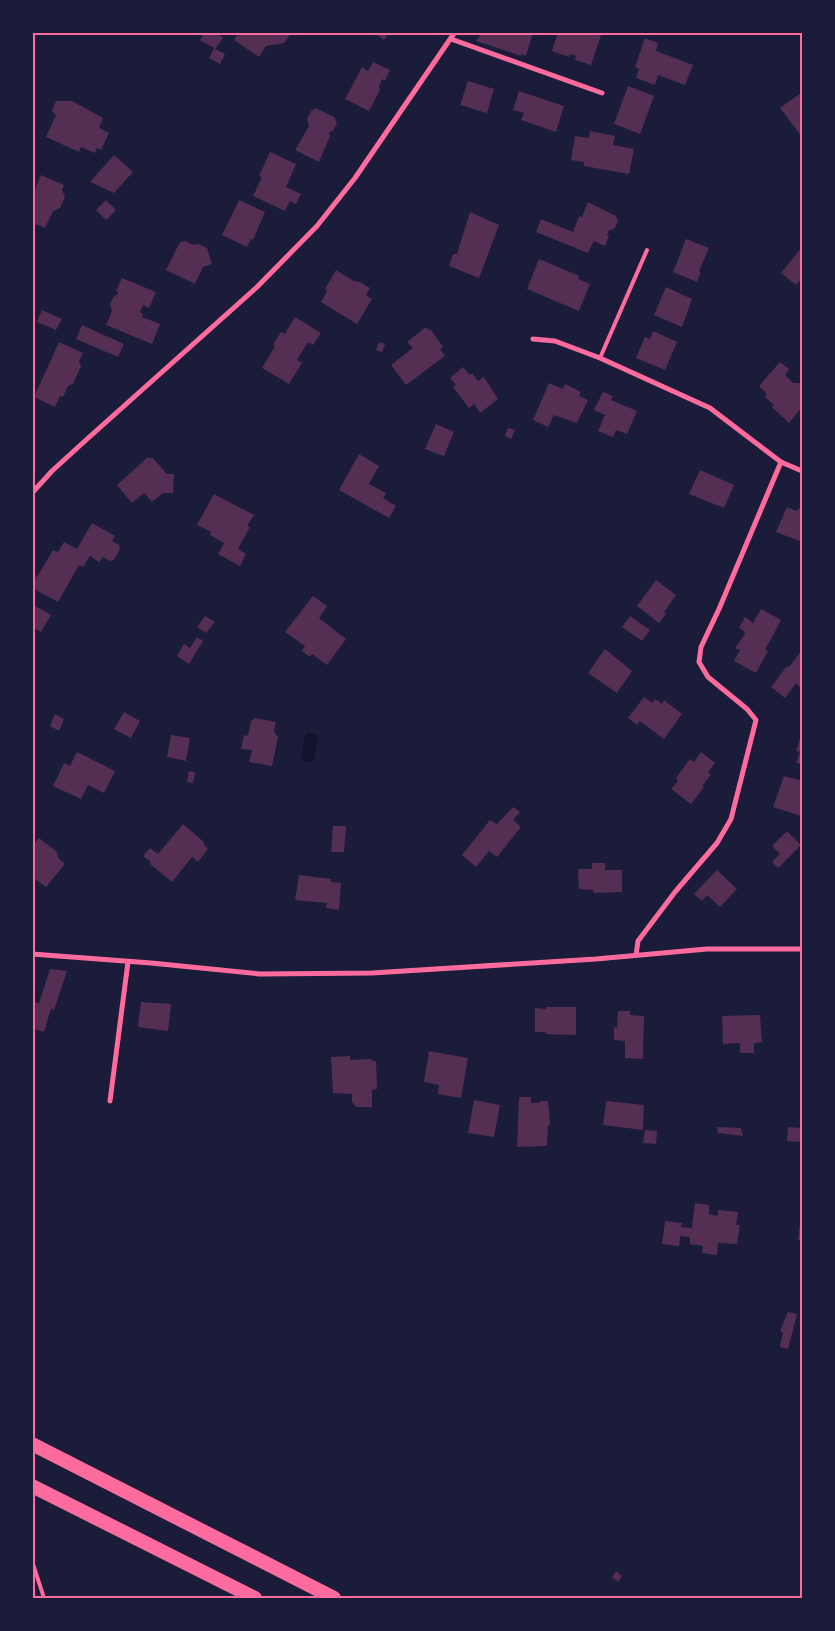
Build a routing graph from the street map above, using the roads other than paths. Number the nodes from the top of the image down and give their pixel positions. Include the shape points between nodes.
1 (455, 32) edge
2 (451, 39) junction
3 (602, 93) dead end
4 (646, 250) dead end
5 (533, 339) dead end
6 (600, 358) junction
7 (781, 462) junction
8 (802, 471) edge
9 (32, 493) edge
10 (802, 948) edge
11 (32, 954) edge
12 (636, 955) junction
13 (128, 962) junction
14 (110, 1101) dead end
15 (32, 1444) edge
16 (32, 1486) edge
17 (32, 1561) edge
18 (44, 1598) edge
19 (255, 1598) edge
20 (334, 1598) edge

1 - 2 street
2 - 3 street
2 - 9 street via 355,178 317,226 256,287 52,471
4 - 6 lane
5 - 6 street via 555,341
6 - 7 street via 710,408
7 - 8 street
7 - 12 street via 701,647 699,662 708,677 756,720 731,818 717,843 638,941
10 - 12 street via 707,949
11 - 13 street
12 - 13 street via 344,973 260,974
13 - 14 street
15 - 20 highway
16 - 19 highway
17 - 18 lane

